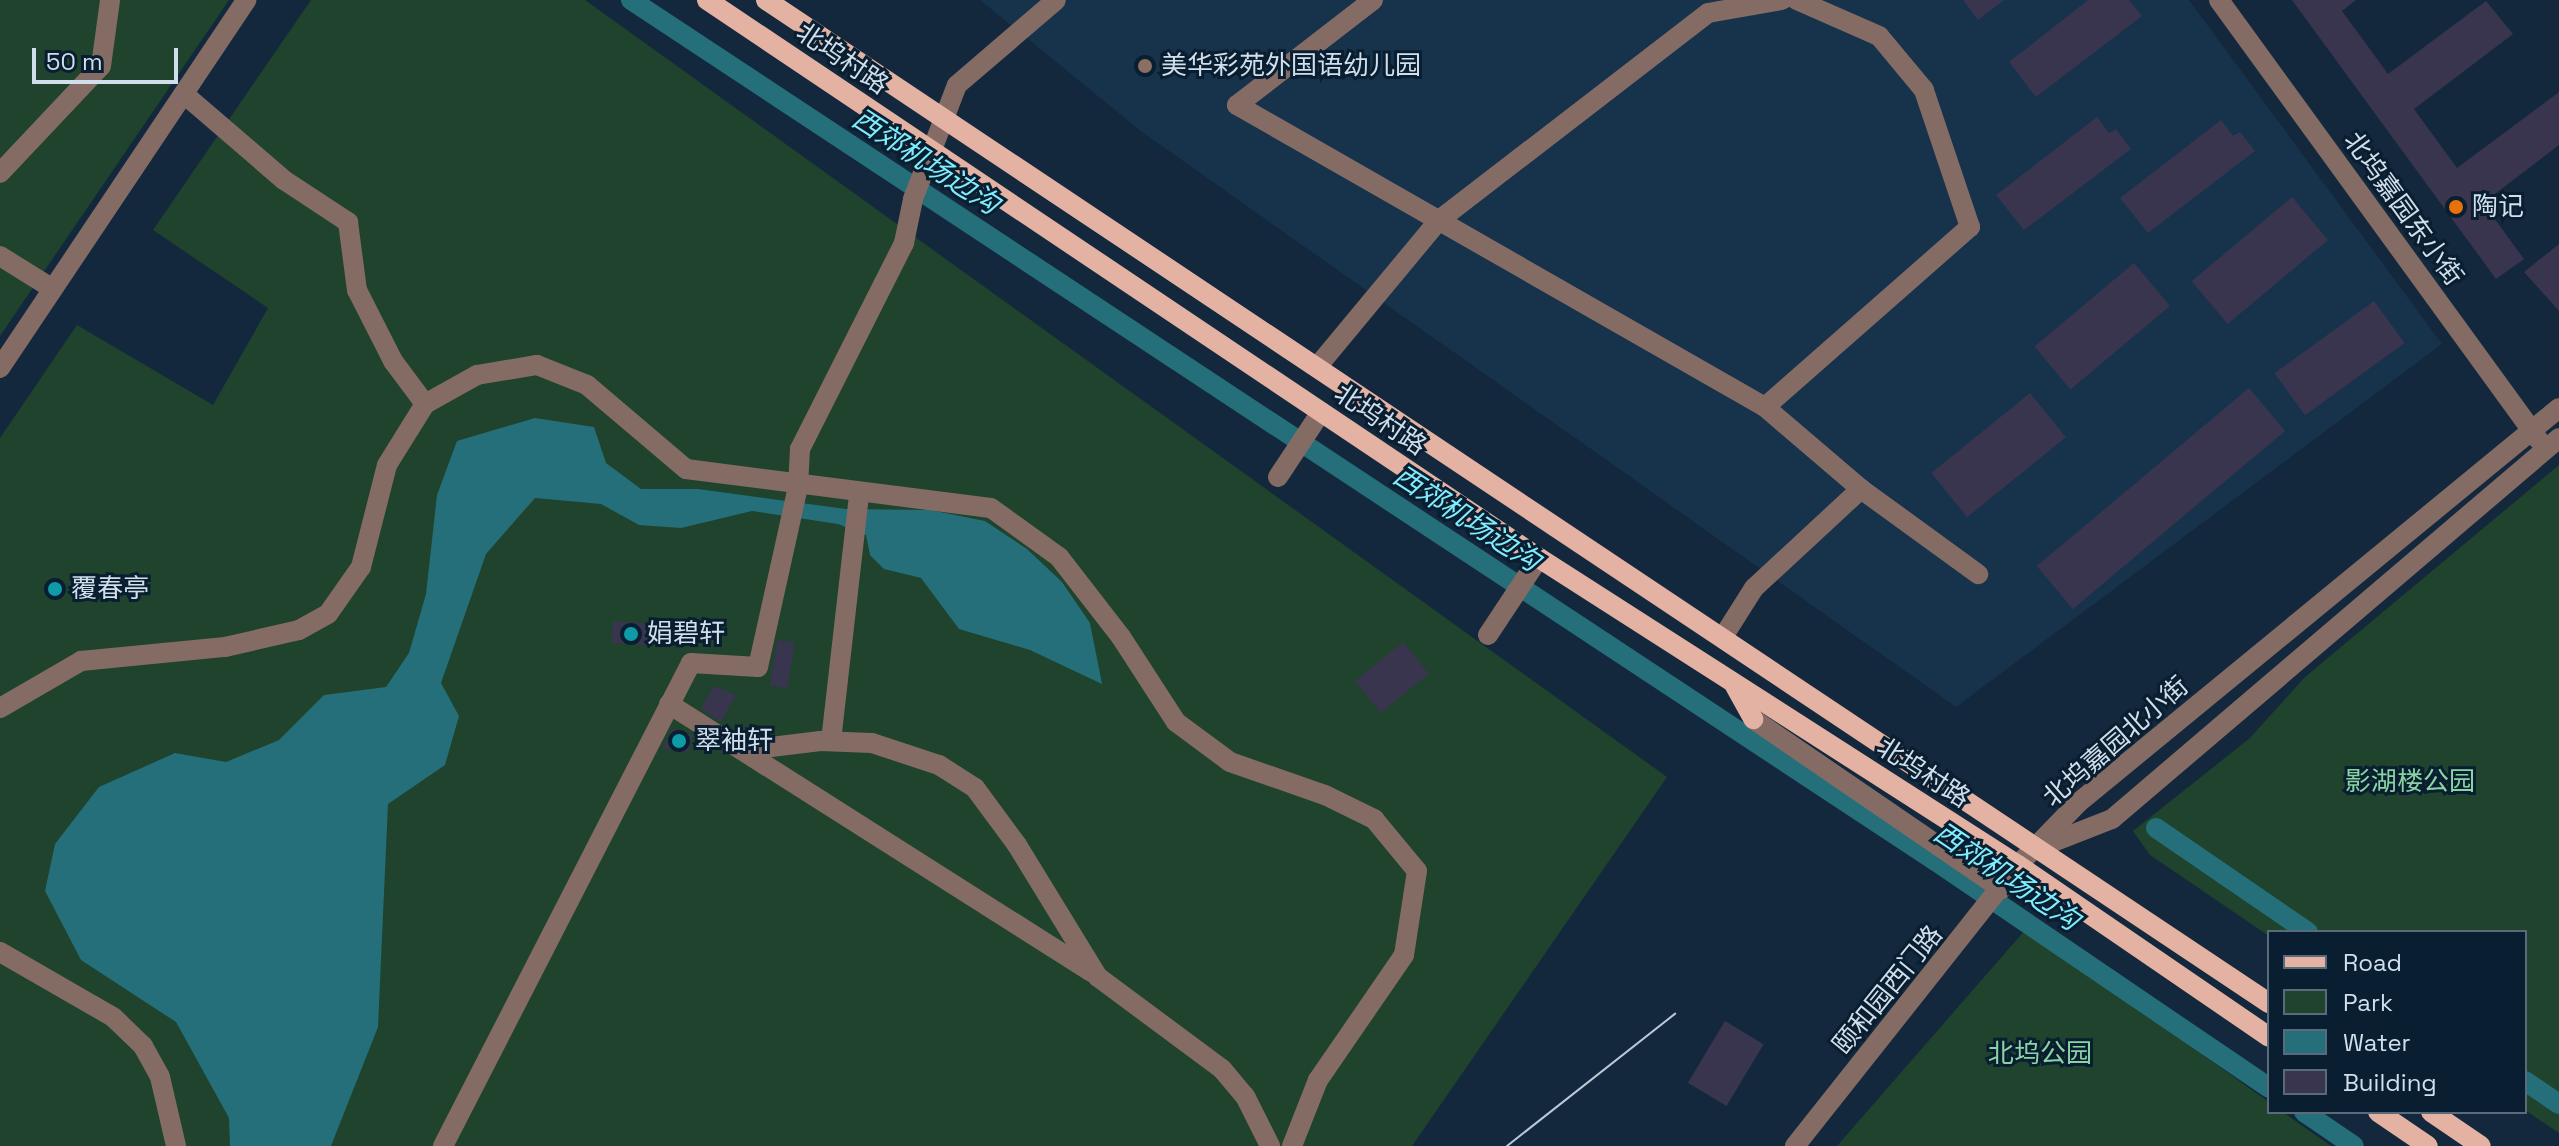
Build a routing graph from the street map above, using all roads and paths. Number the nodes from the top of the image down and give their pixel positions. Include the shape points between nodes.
1 (110, 0) edge
2 (246, 0) edge
3 (707, 0) edge
4 (766, 0) edge
5 (1056, 0) edge
6 (1373, 0) edge
7 (1782, 0) edge
8 (1797, 0) edge
9 (2219, 0) edge
10 (184, 94) junction
11 (944, 119) junction
12 (933, 151) junction
13 (0, 173) edge
14 (1438, 221) junction
15 (0, 256) edge
16 (53, 289) junction
17 (1317, 367) junction
18 (0, 368) edge
19 (425, 404) junction
20 (1765, 407) junction
21 (2559, 408) edge
22 (1321, 412) junction
23 (2532, 430) junction
24 (2552, 443) edge
25 (1283, 469) dead end
26 (798, 487) junction
27 (1861, 489) junction
28 (859, 494) junction
29 (1539, 558) junction
30 (1978, 574) dead end
31 (1488, 635) dead end
32 (1723, 637) junction
33 (1733, 682) junction
34 (669, 704) junction
35 (0, 708) edge
36 (1753, 719) joint
37 (831, 741) junction
38 (746, 750) junction
39 (2039, 847) junction
40 (2018, 865) junction
41 (2001, 889) junction
42 (3, 959) edge
43 (1098, 977) junction
44 (2267, 1002) edge
45 (2267, 1036) edge
46 (2381, 1114) edge
47 (2434, 1114) edge
48 (176, 1146) edge
49 (443, 1146) edge
50 (1270, 1146) edge
51 (1292, 1146) edge
52 (1795, 1146) edge
53 (2428, 1146) edge
54 (2481, 1146) edge

1 - 13 street via 101,66
2 - 10 street
3 - 12 main road, 北坞村路
4 - 11 main road, 北坞村路
5 - 11 street via 957,85
6 - 14 street via 1237,105
7 - 14 street via 1708,13
8 - 20 street via 1879,36 1924,90 1970,227
9 - 23 street, 北坞嘉园东小街
10 - 16 street
10 - 19 street via 284,180 348,222 357,290 393,361
11 - 12 street
11 - 17 main road, 北坞村路
12 - 22 main road, 北坞村路
12 - 26 street via 916,190 904,243 800,449
14 - 17 street
14 - 20 street
15 - 16 street
16 - 18 street
17 - 32 main road, 北坞村路
19 - 26 street via 477,375 537,365 587,385 686,469
19 - 35 street via 387,465 361,567 328,614 299,630 225,647 81,661
20 - 27 street
21 - 23 street, 北坞嘉园北小街
22 - 25 street
22 - 29 main road, 北坞村路
23 - 24 street, 北坞嘉园东小街
23 - 39 street, 北坞嘉园北小街 via 2078,803
24 - 39 street, 北坞嘉园北小街 via 2112,819
26 - 28 street
26 - 34 street via 758,667 691,663
27 - 30 street
27 - 32 street via 1754,588
28 - 37 street
28 - 51 street via 991,508 1059,557 1121,637 1176,722 1230,762 1325,795 1374,819 1417,871 1404,955 1318,1080
29 - 31 street
29 - 33 main road, 北坞村路
32 - 39 main road, 北坞村路
33 - 36 main road
33 - 40 main road, 北坞村路
34 - 38 street
34 - 49 street
36 - 41 street, 北坞村路
37 - 38 street
37 - 43 street via 872,743 925,760 975,788 1017,845
38 - 43 street
39 - 40 street, 颐和园西门路
39 - 44 main road, 北坞村路
40 - 41 street, 颐和园西门路
40 - 45 main road, 北坞村路
41 - 52 street, 颐和园西门路
42 - 48 street via 113,1017 143,1046 160,1077
43 - 50 street via 1222,1069 1245,1096
46 - 53 main road
47 - 54 main road

